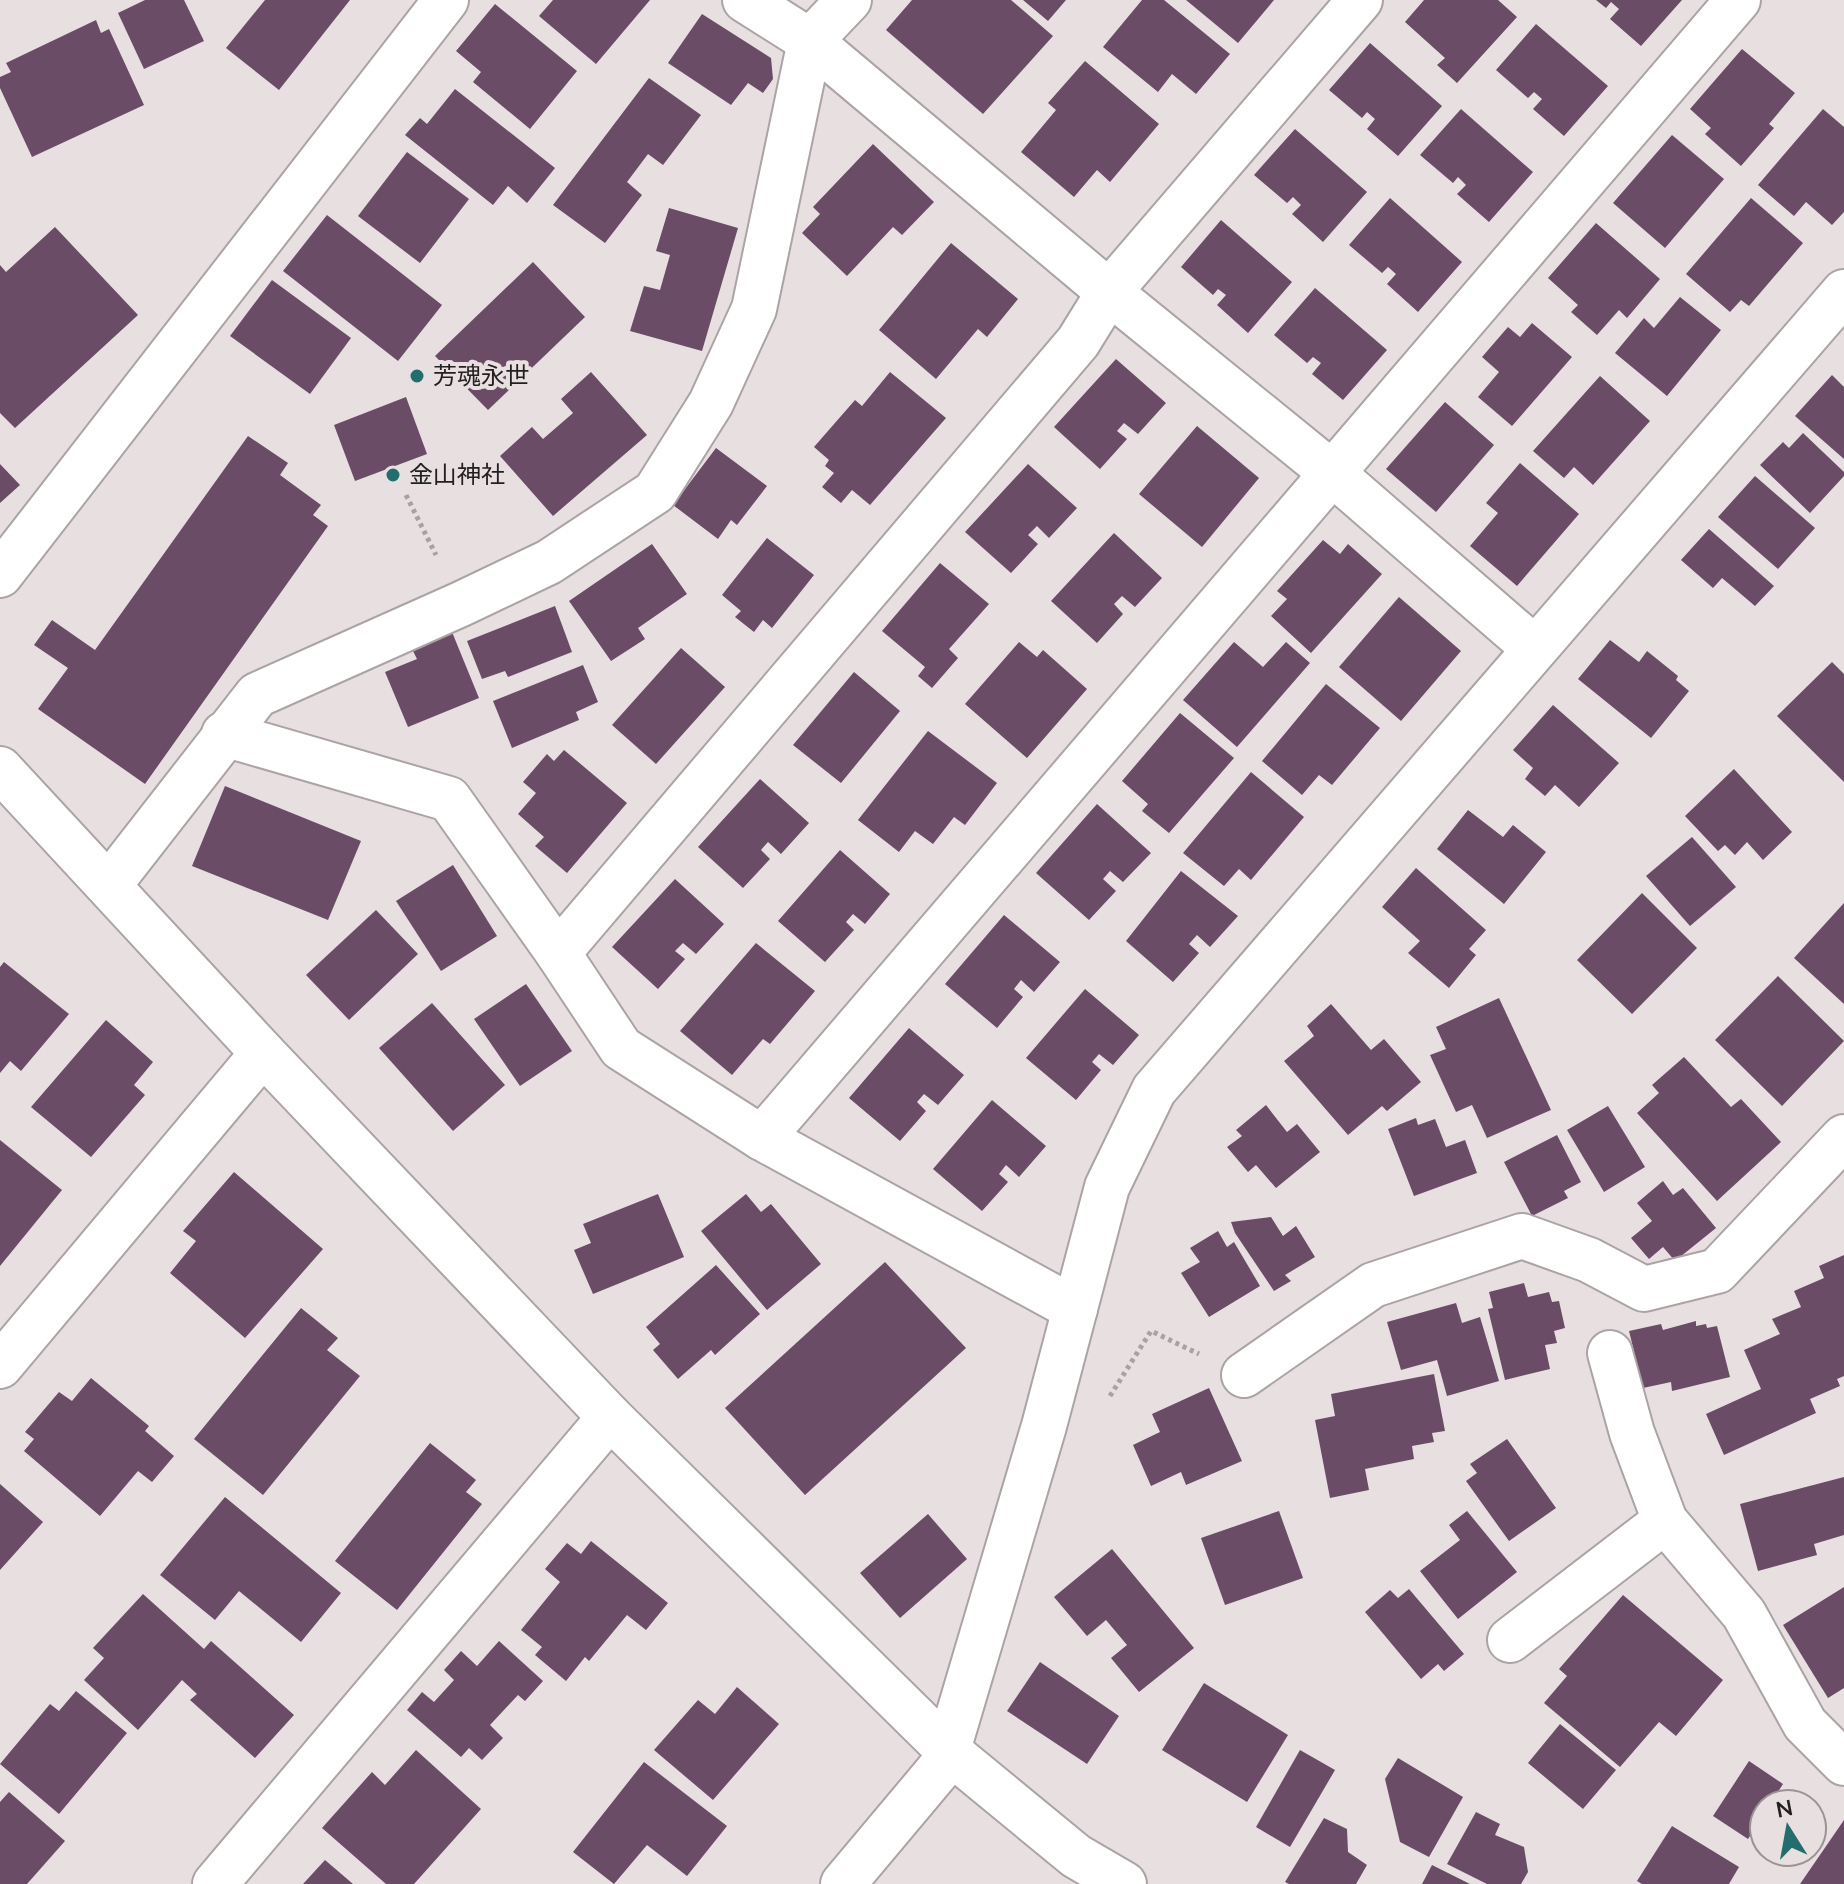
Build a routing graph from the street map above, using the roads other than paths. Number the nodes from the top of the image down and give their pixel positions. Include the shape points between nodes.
1 (446, 0) edge
2 (745, 0) edge
3 (849, 0) edge
4 (1360, 0) edge
5 (1738, 0) edge
6 (810, 41) junction
7 (1109, 292) junction
8 (1844, 292) edge
9 (1332, 473) junction
10 (0, 575) edge
11 (1534, 648) junction
12 (224, 734) junction
13 (0, 769) edge
14 (109, 885) junction
15 (558, 953) junction
16 (263, 1053) junction
17 (1844, 1137) edge
18 (762, 1138) junction
19 (1075, 1309) junction
20 (1610, 1353) dead end
21 (0, 1366) edge
22 (1244, 1375) road end
23 (610, 1417) junction
24 (1665, 1521) junction
25 (1510, 1640) dead end
26 (950, 1752) junction
27 (1844, 1763) edge
28 (215, 1884) edge
29 (843, 1884) edge
30 (1124, 1884) edge

1 - 10 street
2 - 6 street
3 - 6 street
4 - 7 street
5 - 9 street
6 - 7 street
6 - 12 street via 754,309 711,403 655,492 549,562 257,695
7 - 9 street
7 - 15 street via 1078,342
8 - 11 street
9 - 11 street
9 - 18 street
11 - 19 street via 1154,1090 1107,1187
12 - 14 street
12 - 15 street via 449,799
13 - 14 street
14 - 16 street
15 - 18 street via 621,1048
16 - 21 street
16 - 23 street
17 - 22 street via 1717,1271 1644,1289 1589,1260 1522,1236 1373,1285
18 - 19 street
19 - 26 street
20 - 24 street
23 - 26 street
23 - 28 street
24 - 25 street
24 - 27 street via 1744,1614 1805,1724
26 - 29 street
26 - 30 street via 1076,1856

